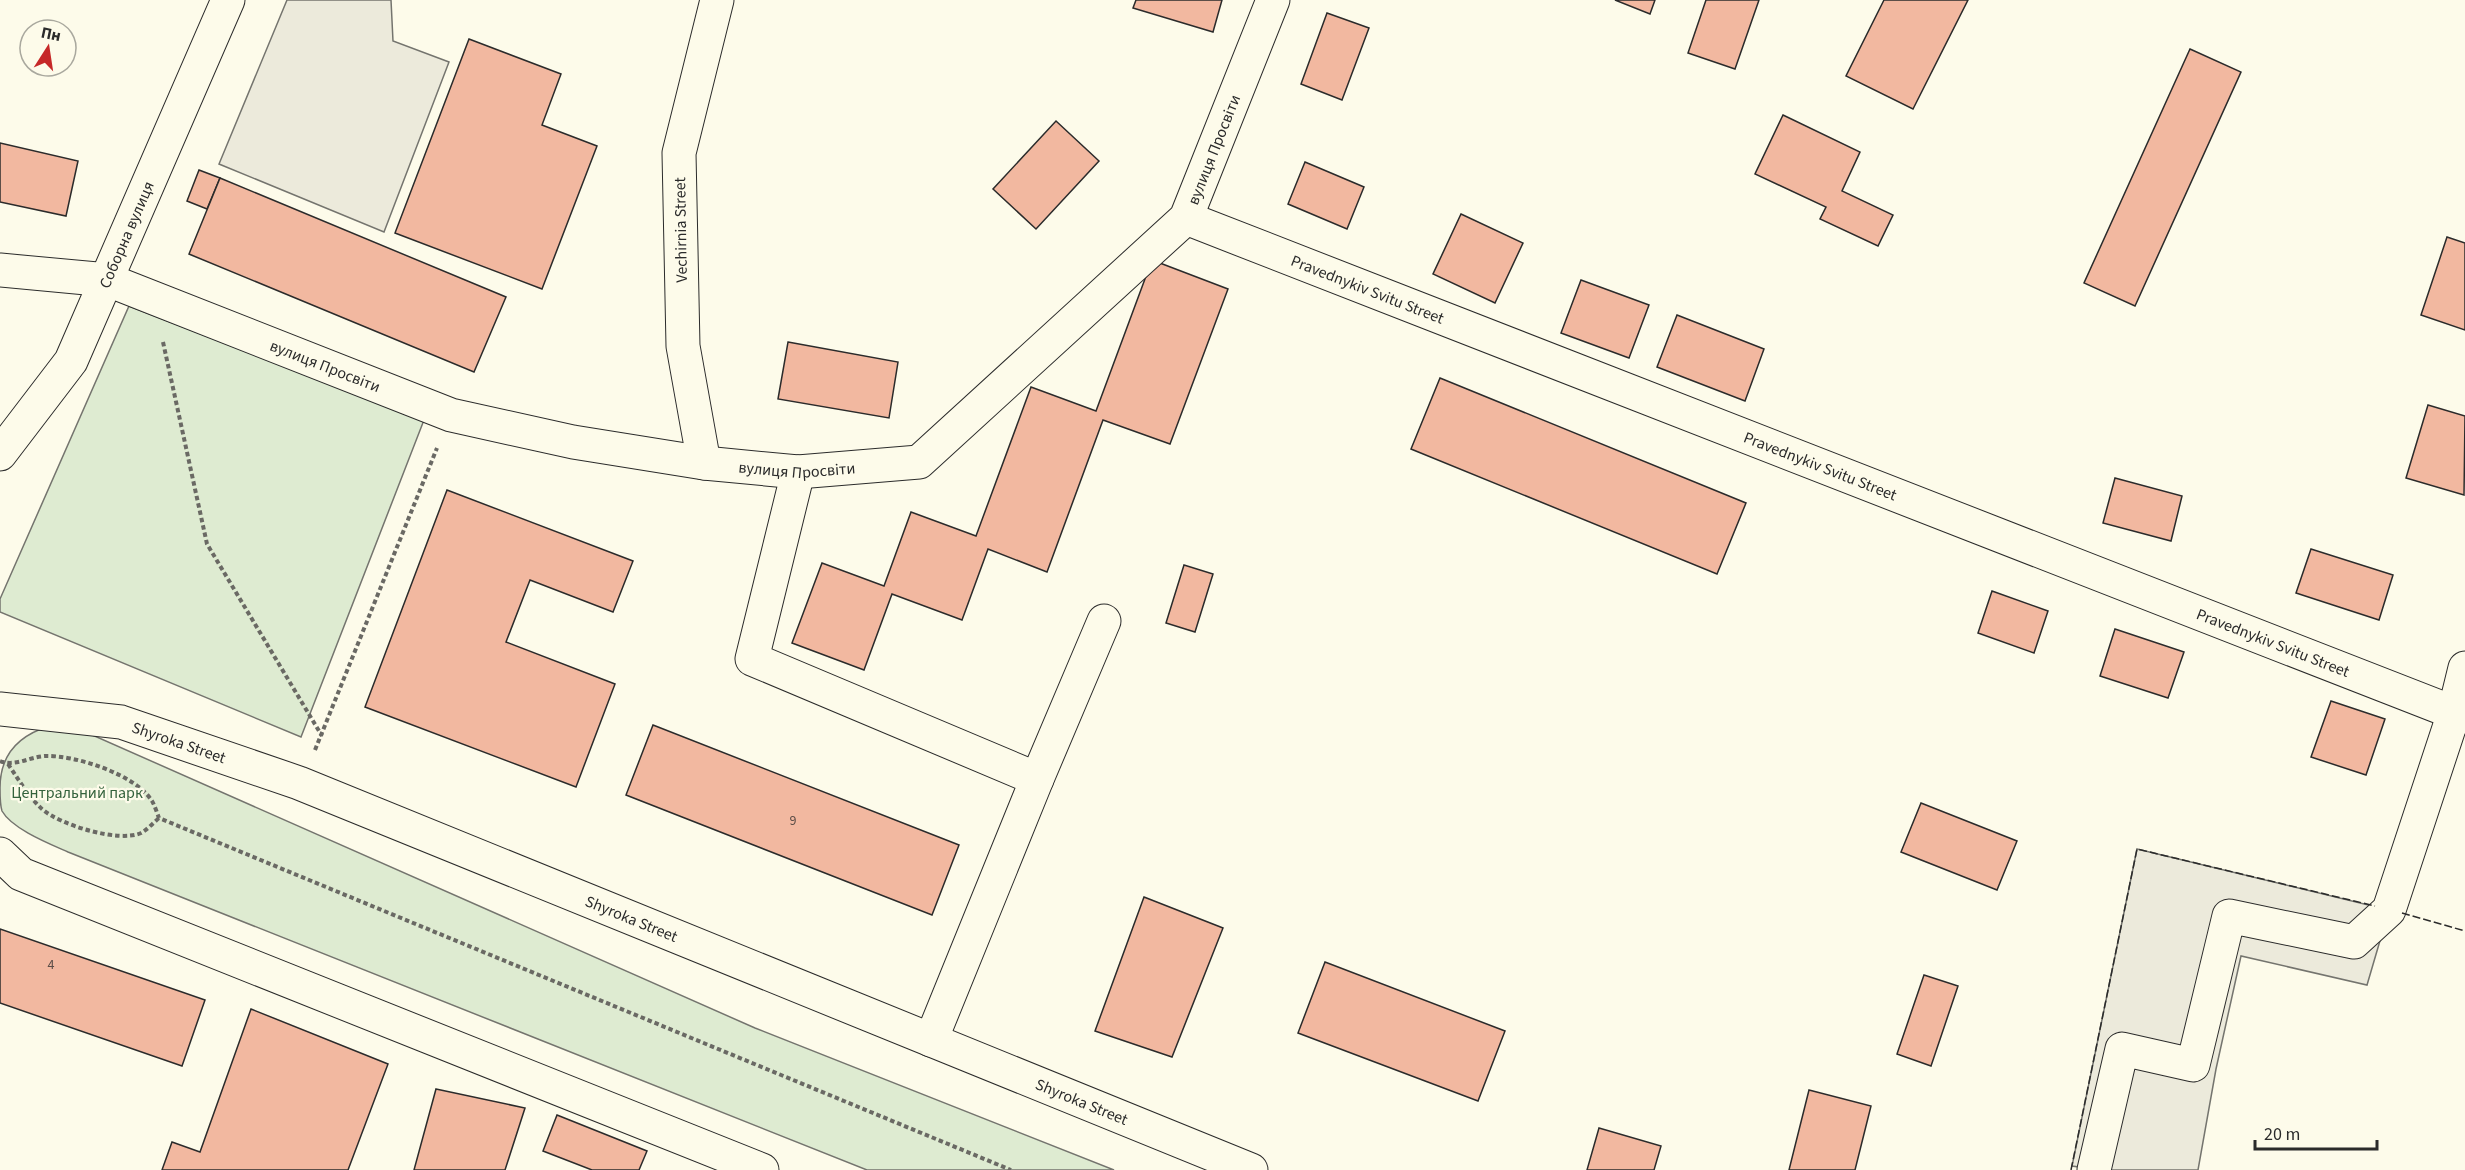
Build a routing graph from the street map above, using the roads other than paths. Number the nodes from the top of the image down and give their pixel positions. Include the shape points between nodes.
1 (228, 0) edge
2 (717, 0) edge
3 (1273, 0) edge
4 (1186, 218) junction
5 (0, 270) edge
6 (108, 280) junction
7 (0, 454) edge
8 (704, 463) junction
9 (798, 472) junction
10 (1104, 621) dead end
11 (2465, 668) edge
12 (0, 709) edge
13 (2460, 715) edge
14 (1037, 779) junction
15 (0, 854) edge
16 (931, 1040) junction
17 (762, 1170) edge
18 (1251, 1170) edge
19 (2094, 1170) edge

1 - 6 street, Соборна вулиця
2 - 8 street, Vechirnia Street via 679,153 683,346
3 - 4 street, вулиця Просвіти
4 - 9 street, вулиця Просвіти via 919,462
4 - 13 street, Pravednykiv Svitu Street
5 - 6 street, вулиця Просвіти
6 - 7 street, Соборна вулиця via 71,361
6 - 8 street, вулиця Просвіти via 451,415 573,442
8 - 9 street, вулиця Просвіти
9 - 14 street via 752,659
10 - 14 street
11 - 13 street
12 - 16 street, Shyroka Street via 121,722 299,783
13 - 19 street via 2389,910 2354,942 2229,916 2193,1065 2122,1049
14 - 16 street
15 - 17 street via 21,874
16 - 18 street, Shyroka Street

